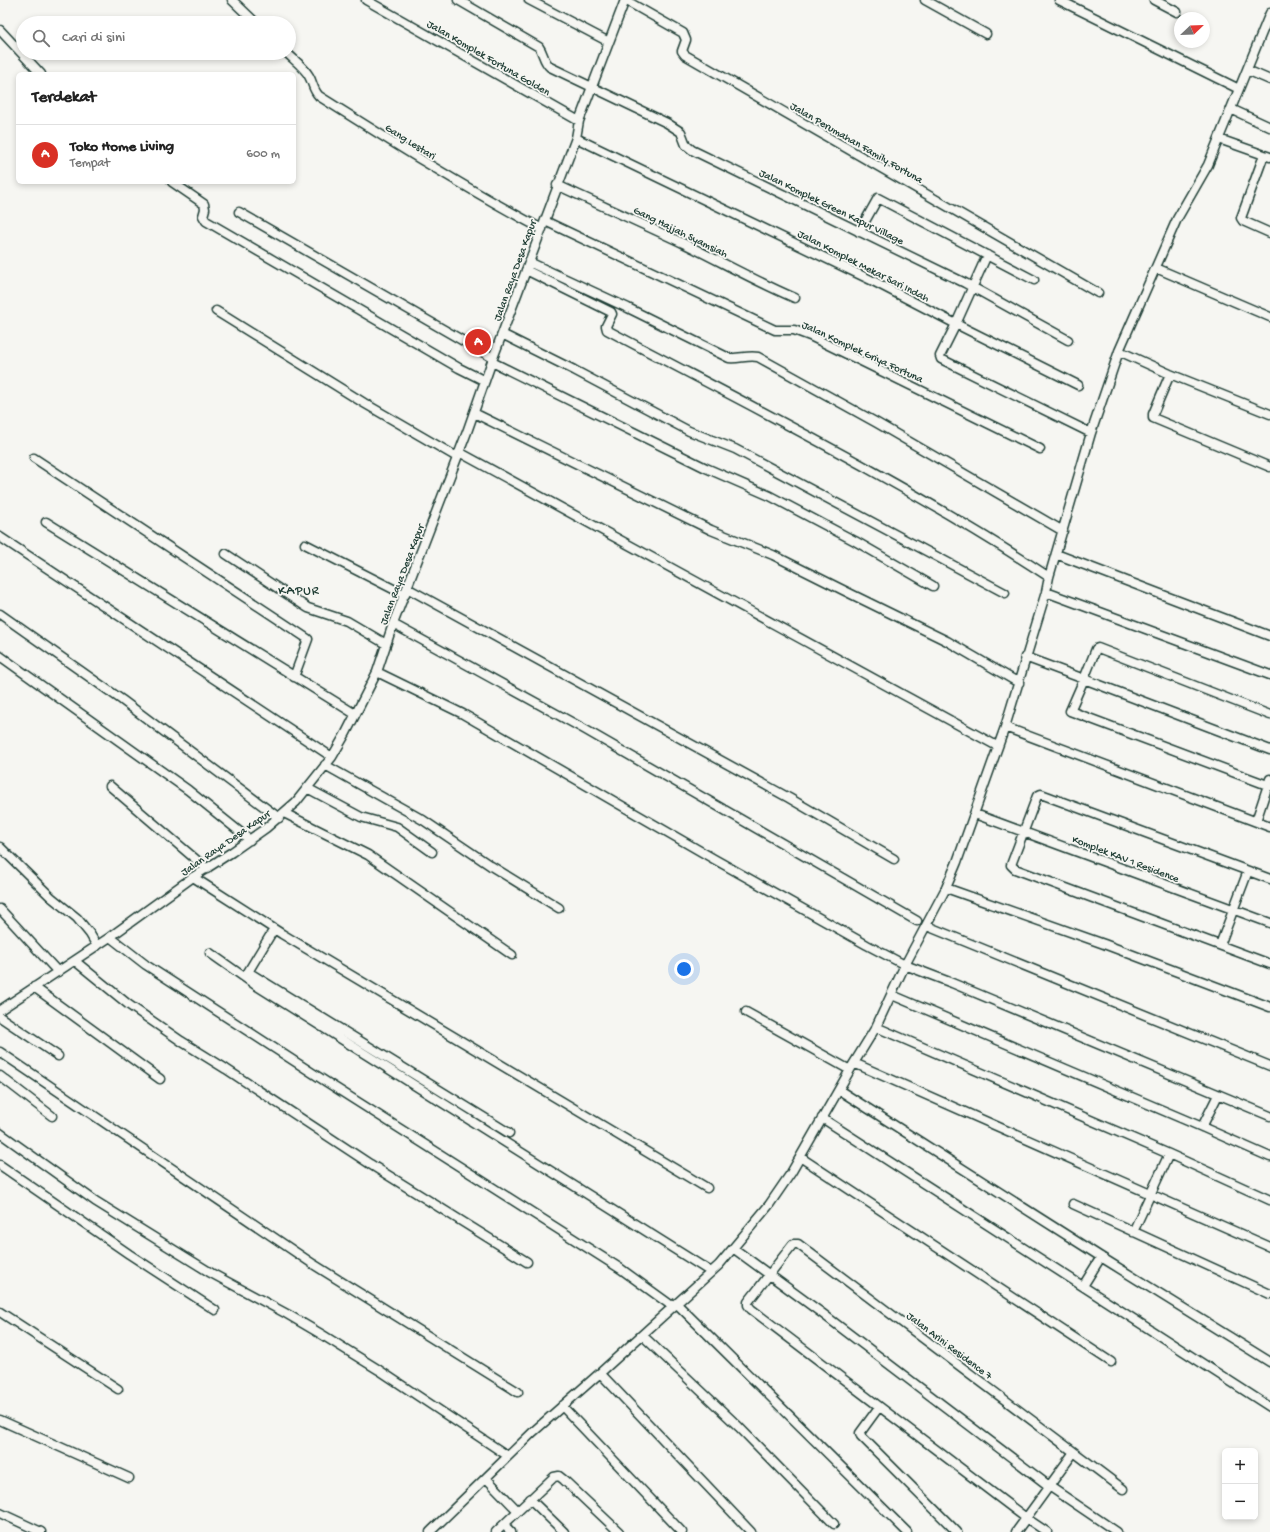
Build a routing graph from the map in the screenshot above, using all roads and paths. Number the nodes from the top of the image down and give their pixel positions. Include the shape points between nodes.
1 (232, 0) edge
2 (366, 0) edge
3 (458, 0) edge
4 (530, 0) edge
5 (625, 0) edge
6 (925, 0) edge
7 (1059, 0) edge
8 (1154, 0) edge
9 (1177, 12) dead end
10 (1270, 13) edge
11 (249, 16) edge
12 (0, 30) edge
13 (986, 34) dead end
14 (609, 42) junction
15 (16, 48) edge
16 (27, 60) edge
17 (294, 60) edge
18 (1246, 70) junction
19 (38, 72) edge
20 (1270, 80) edge
21 (592, 87) junction
22 (1239, 89) junction
23 (1231, 109) junction
24 (580, 121) junction
25 (1270, 127) edge
26 (576, 138) junction
27 (1219, 139) junction
28 (1267, 156) edge
29 (175, 184) edge
30 (557, 186) junction
31 (239, 212) dead end
32 (545, 221) junction
33 (542, 229) junction
34 (860, 232) junction
35 (1270, 233) edge
36 (987, 255) junction
37 (528, 266) junction
38 (1156, 268) junction
39 (1034, 280) dead end
40 (971, 287) junction
41 (1098, 293) dead end
42 (795, 298) dead end
43 (216, 311) dead end
44 (1270, 317) edge
45 (956, 324) junction
46 (502, 334) junction
47 (1068, 340) dead end
48 (1119, 351) junction
49 (493, 360) junction
50 (1170, 374) junction
51 (485, 381) junction
52 (1078, 385) dead end
53 (474, 413) junction
54 (1270, 414) edge
55 (1092, 433) junction
56 (1040, 449) dead end
57 (458, 455) junction
58 (34, 458) dead end
59 (1270, 467) edge
60 (46, 522) dead end
61 (1063, 531) junction
62 (0, 537) edge
63 (305, 544) dead end
64 (226, 554) dead end
65 (1056, 554) junction
66 (1049, 577) junction
67 (933, 586) dead end
68 (406, 591) junction
69 (1046, 592) junction
70 (1005, 593) dead end
71 (0, 614) edge
72 (393, 624) junction
73 (1270, 636) edge
74 (386, 644) junction
75 (0, 656) edge
76 (1025, 657) junction
77 (377, 672) junction
78 (1270, 675) edge
79 (294, 676) junction
80 (1084, 679) junction
81 (1019, 682) junction
82 (355, 714) junction
83 (1270, 715) edge
84 (1005, 727) junction
85 (997, 746) junction
86 (1270, 750) edge
87 (332, 757) junction
88 (325, 765) junction
89 (1269, 783) edge
90 (110, 786) dead end
91 (307, 788) junction
92 (975, 814) junction
93 (282, 816) junction
94 (1256, 821) junction
95 (1270, 826) edge
96 (1024, 831) junction
97 (250, 840) junction
98 (0, 847) edge
99 (432, 852) dead end
100 (894, 859) dead end
101 (207, 869) junction
102 (1248, 871) junction
103 (193, 878) junction
104 (1270, 879) edge
105 (946, 888) junction
106 (560, 908) dead end
107 (0, 909) edge
108 (1234, 910) junction
109 (917, 921) dead end
110 (1270, 923) edge
111 (927, 926) junction
112 (274, 929) junction
113 (110, 937) junction
114 (97, 946) junction
115 (1220, 946) junction
116 (210, 954) dead end
117 (512, 955) dead end
118 (75, 960) junction
119 (1270, 964) edge
120 (905, 965) junction
121 (58, 972) junction
122 (34, 987) junction
123 (892, 995) junction
124 (1270, 1007) edge
125 (0, 1010) edge
126 (746, 1012) dead end
127 (0, 1017) edge
128 (876, 1026) junction
129 (0, 1052) edge
130 (58, 1056) dead end
131 (852, 1066) junction
132 (1270, 1066) edge
133 (0, 1076) edge
134 (160, 1079) dead end
135 (839, 1090) junction
136 (1218, 1095) junction
137 (52, 1116) dead end
138 (1270, 1116) edge
139 (822, 1118) junction
140 (1202, 1126) junction
141 (0, 1133) edge
142 (509, 1133) dead end
143 (1169, 1154) junction
144 (800, 1157) junction
145 (1270, 1157) edge
146 (0, 1165) edge
147 (707, 1188) dead end
148 (1150, 1194) junction
149 (1270, 1200) edge
150 (1073, 1204) dead end
151 (1133, 1232) junction
152 (733, 1248) junction
153 (1270, 1248) edge
154 (1101, 1257) junction
155 (527, 1262) dead end
156 (711, 1272) junction
157 (770, 1274) junction
158 (1083, 1286) junction
159 (1270, 1294) edge
160 (674, 1304) junction
161 (215, 1310) dead end
162 (0, 1312) edge
163 (642, 1335) junction
164 (1111, 1362) dead end
165 (1270, 1362) edge
166 (600, 1373) junction
167 (118, 1389) dead end
168 (518, 1392) dead end
169 (562, 1406) junction
170 (878, 1407) junction
171 (1270, 1407) edge
172 (0, 1420) edge
173 (1074, 1452) junction
174 (508, 1456) junction
175 (129, 1478) dead end
176 (486, 1478) junction
177 (1049, 1486) junction
178 (1123, 1489) dead end
179 (530, 1499) junction
180 (518, 1511) junction
181 (0, 1513) edge
182 (1026, 1518) junction
183 (834, 1524) dead end
184 (504, 1525) junction
185 (434, 1530) edge
186 (41, 1532) edge
187 (496, 1532) edge
188 (511, 1532) edge
189 (564, 1532) edge
190 (619, 1532) edge
191 (682, 1532) edge
192 (751, 1532) edge
193 (907, 1532) edge
194 (957, 1532) edge
195 (1016, 1532) edge
196 (1048, 1532) edge
197 (1117, 1532) edge

1 - 11 street
2 - 24 street, Jalan Komplek Fortuna Golden
3 - 21 street, Jalan Komplek Green Kapur Village via 538,47 544,61 550,67
4 - 14 street
5 - 14 street, Jalan Raya Desa Kapur
5 - 41 street, Jalan Perumahan Family Fortuna via 683,33 686,40 682,51 685,55
6 - 13 street
7 - 22 street
8 - 9 street
10 - 18 street
12 - 15 street
14 - 21 street, Jalan Raya Desa Kapur
16 - 19 street
17 - 33 street, Gang Lestari via 306,72 319,96 420,160
18 - 20 street
18 - 22 street
21 - 24 street, Jalan Raya Desa Kapur
21 - 34 street, Jalan Komplek Green Kapur Village via 667,122 681,132 686,145 692,150
22 - 23 street
23 - 25 street
23 - 27 street
24 - 26 street, Jalan Raya Desa Kapur
26 - 30 street, Jalan Raya Desa Kapur
26 - 45 street, Jalan Komplek Mekar Sari Indah via 873,281
27 - 28 street
27 - 38 street via 1208,165 1177,219
28 - 35 street via 1241,217 1243,221
29 - 51 street via 204,204 203,216 206,221
30 - 32 street, Jalan Raya Desa Kapur
30 - 42 street, Gang Hajjah Syamsiah via 628,217
31 - 49 street
32 - 33 street, Jalan Raya Desa Kapur
32 - 56 street, Jalan Komplek Griya Fortuna via 775,330 794,330 833,346
33 - 37 street, Jalan Raya Desa Kapur
34 - 36 street via 878,198
34 - 40 street, Jalan Komplek Green Kapur Village
36 - 39 street
36 - 40 street
37 - 46 street, Jalan Raya Desa Kapur
37 - 61 street via 628,308 729,358 758,357
37 - 66 street via 610,312 612,314 606,326 607,330 944,511
38 - 44 street
38 - 48 street
40 - 45 street
40 - 47 street, Jalan Komplek Green Kapur Village
43 - 57 street via 364,403
45 - 52 street, Jalan Komplek Mekar Sari Indah
45 - 55 street via 940,356 941,359
46 - 49 street, Jalan Raya Desa Kapur
46 - 70 street via 689,431 735,449
48 - 50 street
48 - 55 street
49 - 51 street, Jalan Raya Desa Kapur
49 - 67 street via 706,468 770,496
50 - 54 street
50 - 59 street via 1153,418
51 - 53 street, Jalan Raya Desa Kapur
53 - 57 street, Jalan Raya Desa Kapur
53 - 81 street via 711,530 773,554 948,641
55 - 61 street
57 - 68 street, Jalan Raya Desa Kapur
57 - 85 street
58 - 79 street via 308,639
60 - 79 street
61 - 65 street
62 - 87 street
63 - 68 street
64 - 74 street via 308,608 347,621
65 - 66 street
65 - 73 street
66 - 69 street
68 - 72 street, Jalan Raya Desa Kapur
68 - 100 street via 775,790
69 - 76 street
69 - 78 street
71 - 93 street
72 - 74 street, Jalan Raya Desa Kapur
72 - 109 street via 584,729
74 - 77 street, Jalan Raya Desa Kapur
75 - 97 street via 188,790
76 - 80 street
76 - 81 street
77 - 82 street, Jalan Raya Desa Kapur
77 - 120 street via 463,714 714,859
79 - 82 street
80 - 83 street via 1098,648
80 - 86 street
80 - 89 street via 1070,710
81 - 84 street
82 - 87 street, Jalan Raya Desa Kapur
84 - 85 street
84 - 94 street
85 - 92 street
87 - 88 street, Jalan Raya Desa Kapur
88 - 91 street, Jalan Raya Desa Kapur
88 - 106 street via 423,820
89 - 94 street
90 - 101 street
91 - 93 street, Jalan Raya Desa Kapur
91 - 99 street via 361,817 397,827
92 - 96 street, Komplek KAV 1 Residence
92 - 105 street
93 - 97 street, Jalan Raya Desa Kapur
93 - 117 street via 368,855
94 - 95 street
96 - 102 street via 1037,796 1041,794
96 - 108 street, Komplek KAV 1 Residence
96 - 115 street via 1011,865 1013,868
97 - 101 street, Jalan Raya Desa Kapur
98 - 114 street via 51,897 77,918
101 - 103 street, Jalan Raya Desa Kapur
102 - 104 street
102 - 108 street
103 - 112 street
103 - 113 street, Jalan Raya Desa Kapur
105 - 111 street
105 - 124 street
107 - 121 street
108 - 110 street, Komplek KAV 1 Residence
108 - 115 street
111 - 120 street
111 - 132 street
112 - 142 street via 248,972
112 - 147 street
113 - 114 street, Jalan Raya Desa Kapur
113 - 160 street via 146,965
114 - 118 street, Jalan Raya Desa Kapur
115 - 119 street
116 - 156 street
118 - 121 street, Jalan Raya Desa Kapur
118 - 155 street via 129,1005 180,1041
120 - 123 street
120 - 136 street via 966,988
121 - 122 street, Jalan Raya Desa Kapur
122 - 125 street, Jalan Raya Desa Kapur
122 - 134 street
123 - 128 street
123 - 140 street
126 - 131 street
127 - 130 street
128 - 131 street
128 - 143 street
129 - 168 street via 314,1264
131 - 135 street
131 - 148 street
133 - 137 street
135 - 139 street
135 - 154 street
136 - 138 street
136 - 140 street
139 - 144 street
139 - 158 street
140 - 145 street
141 - 174 street via 101,1205 211,1273 321,1334
143 - 148 street
143 - 149 street
144 - 152 street via 769,1205
144 - 164 street
146 - 161 street
148 - 151 street
148 - 153 street
150 - 151 street
151 - 159 street
152 - 156 street
152 - 157 street
154 - 158 street
154 - 165 street
156 - 160 street
157 - 170 street, Jalan Arini Residence 7 via 748,1302 751,1309
157 - 173 street, Jalan Arini Residence 7 via 793,1244 798,1244
157 - 177 street
158 - 171 street
160 - 163 street
160 - 193 street
162 - 167 street
163 - 166 street
163 - 183 street via 739,1427
166 - 169 street
166 - 192 street
169 - 174 street
169 - 191 street
170 - 182 street, Jalan Arini Residence 7
170 - 194 street via 860,1432 861,1436
172 - 175 street
173 - 177 street
173 - 178 street, Jalan Arini Residence 7
174 - 176 street
176 - 180 street
176 - 185 street
177 - 182 street
177 - 197 street
179 - 180 street
179 - 189 street
179 - 190 street via 554,1477 561,1477
180 - 184 street
181 - 186 street
182 - 195 street
182 - 196 street, Jalan Arini Residence 7
184 - 187 street
184 - 188 street

